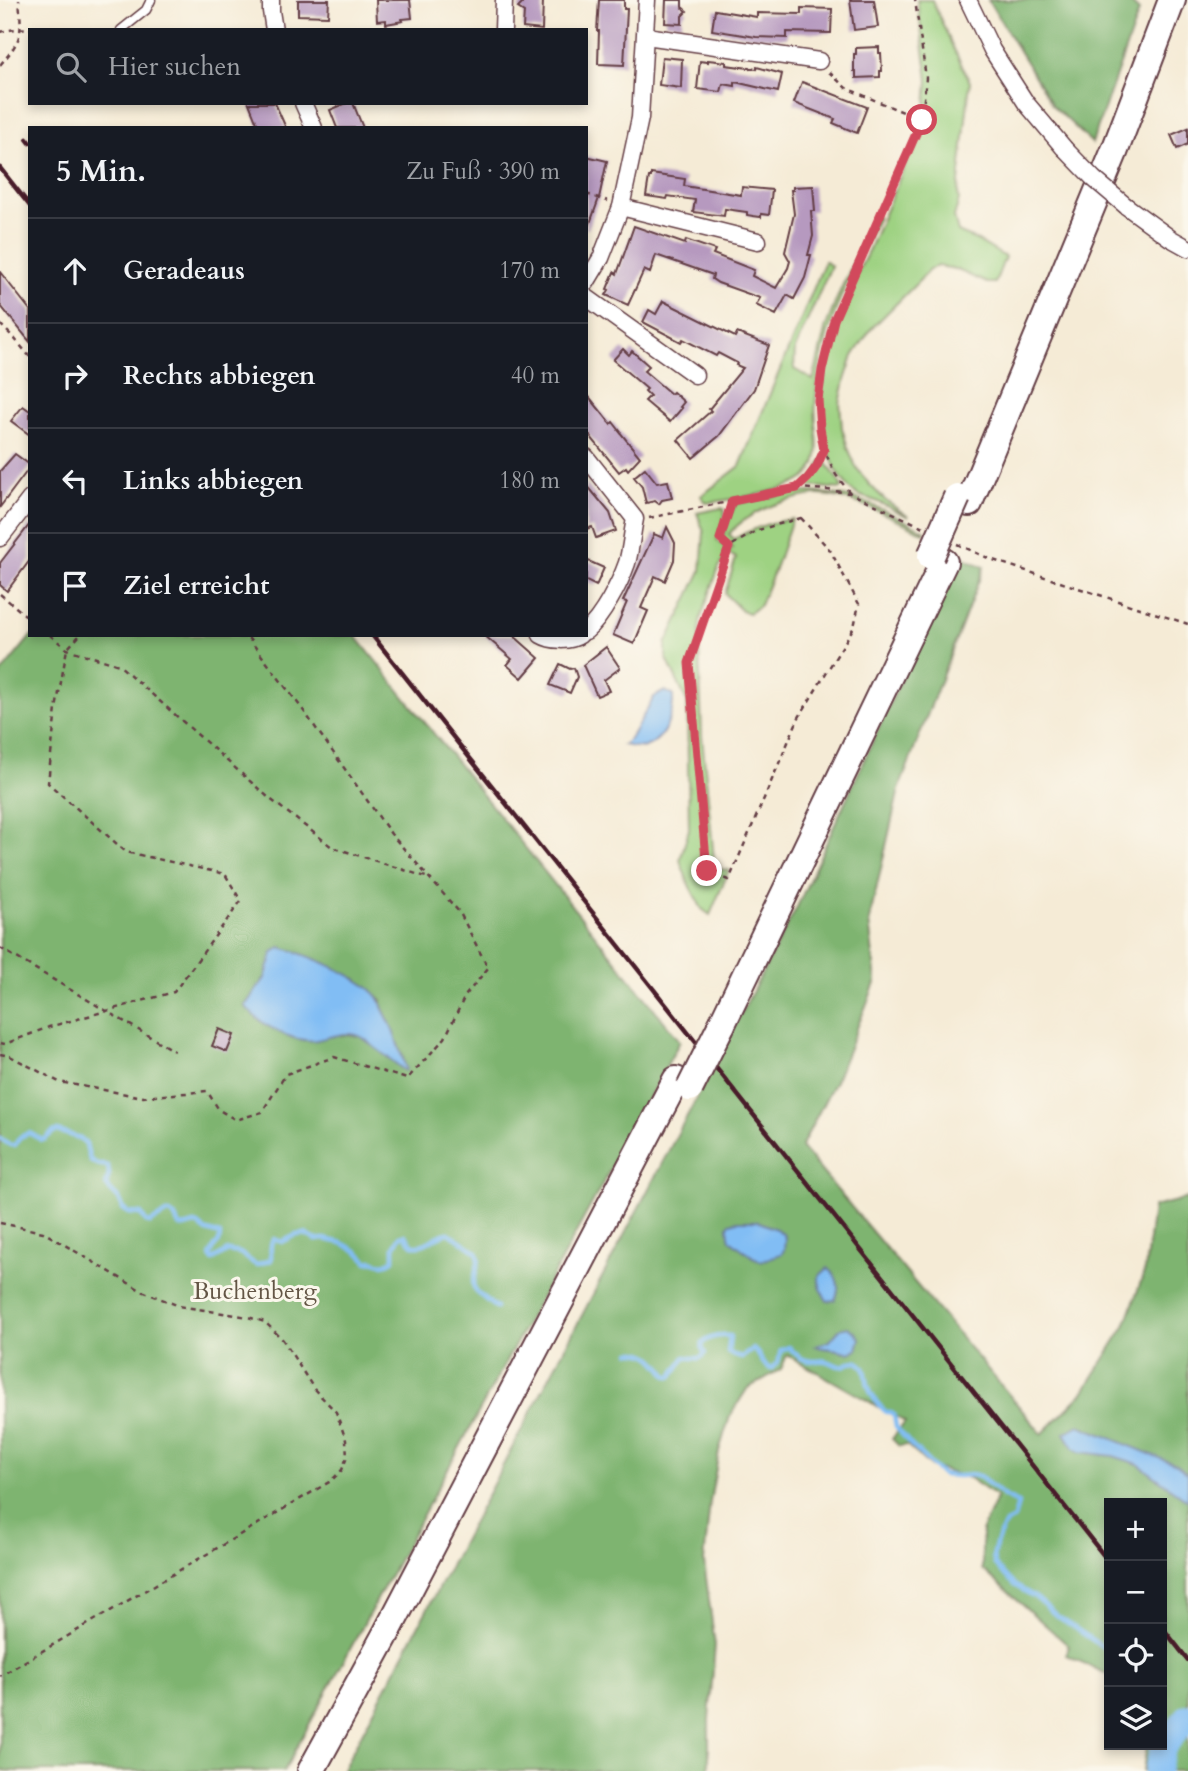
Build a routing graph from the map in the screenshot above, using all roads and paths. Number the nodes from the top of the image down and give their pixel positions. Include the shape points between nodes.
1 (19, 0) edge
2 (151, 0) edge
3 (271, 0) edge
4 (504, 0) edge
5 (647, 0) edge
6 (915, 0) edge
7 (968, 0) edge
8 (1157, 0) edge
9 (1172, 0) edge
10 (124, 28) edge
11 (274, 28) edge
12 (503, 28) edge
13 (22, 29) junction
14 (28, 29) edge
15 (0, 32) edge
16 (646, 36) junction
17 (819, 61) joint
18 (0, 65) edge
19 (304, 105) edge
20 (922, 120) junction
21 (313, 126) edge
22 (588, 195) edge
23 (621, 206) junction
24 (758, 241) dead end
25 (1188, 248) edge
26 (588, 280) edge
27 (588, 297) edge
28 (0, 324) edge
29 (28, 354) edge
30 (695, 375) dead end
31 (824, 450) junction
32 (588, 460) edge
33 (797, 488) junction
34 (850, 494) junction
35 (963, 500) junction
36 (732, 501) junction
37 (28, 502) edge
38 (635, 519) junction
39 (926, 528) dead end
40 (0, 538) edge
41 (729, 547) junction
42 (944, 554) junction
43 (0, 594) edge
44 (28, 617) edge
45 (1188, 624) edge
46 (588, 629) edge
47 (52, 637) edge
48 (78, 637) edge
49 (248, 637) edge
50 (544, 637) edge
51 (578, 637) edge
52 (67, 649) junction
53 (428, 877) junction
54 (0, 948) edge
55 (108, 1012) junction
56 (0, 1043) edge
57 (174, 1051) dead end
58 (0, 1054) edge
59 (683, 1084) junction
60 (0, 1223) edge
61 (0, 1676) edge
62 (310, 1771) edge
63 (327, 1771) edge

1 - 13 path
2 - 10 lane
3 - 11 street
4 - 12 street
5 - 16 street
6 - 20 path via 926,78
7 - 25 street, bridge via 992,50 1026,103 1064,148 1126,206
8 - 35 highway
9 - 35 highway via 1115,150
13 - 14 path
13 - 15 path
13 - 18 path
16 - 17 street
16 - 23 street via 640,118
17 - 20 path via 846,88
19 - 21 street
20 - 31 path via 834,320 818,400
22 - 23 path
23 - 24 street
23 - 26 street
27 - 30 street
28 - 29 path
31 - 33 path via 817,466
31 - 34 path
32 - 38 street
33 - 34 path
33 - 36 path
34 - 39 path
35 - 42 highway
36 - 38 path
36 - 41 path via 720,539
37 - 40 street
38 - 46 street via 627,563 608,604
41 - 41 path via 758,530 802,519 830,550 859,604 854,628 799,719 729,880 707,871 689,663
42 - 45 path via 990,559
42 - 59 highway, bridge
43 - 44 path
47 - 52 path
48 - 52 path
49 - 53 path via 391,834
50 - 51 street
52 - 53 path via 119,665 269,798 332,847
52 - 55 path via 48,783 126,852 225,874 240,901 174,992
53 - 58 path via 460,913 488,968 465,996 445,1038 407,1079 334,1057 286,1074 262,1112 236,1120 219,1110 207,1091 143,1097 60,1082
54 - 55 path
55 - 56 path
55 - 57 path
59 - 62 highway
59 - 63 highway
60 - 61 path via 43,1233 142,1291 179,1306 265,1322 336,1412 347,1457 331,1481

